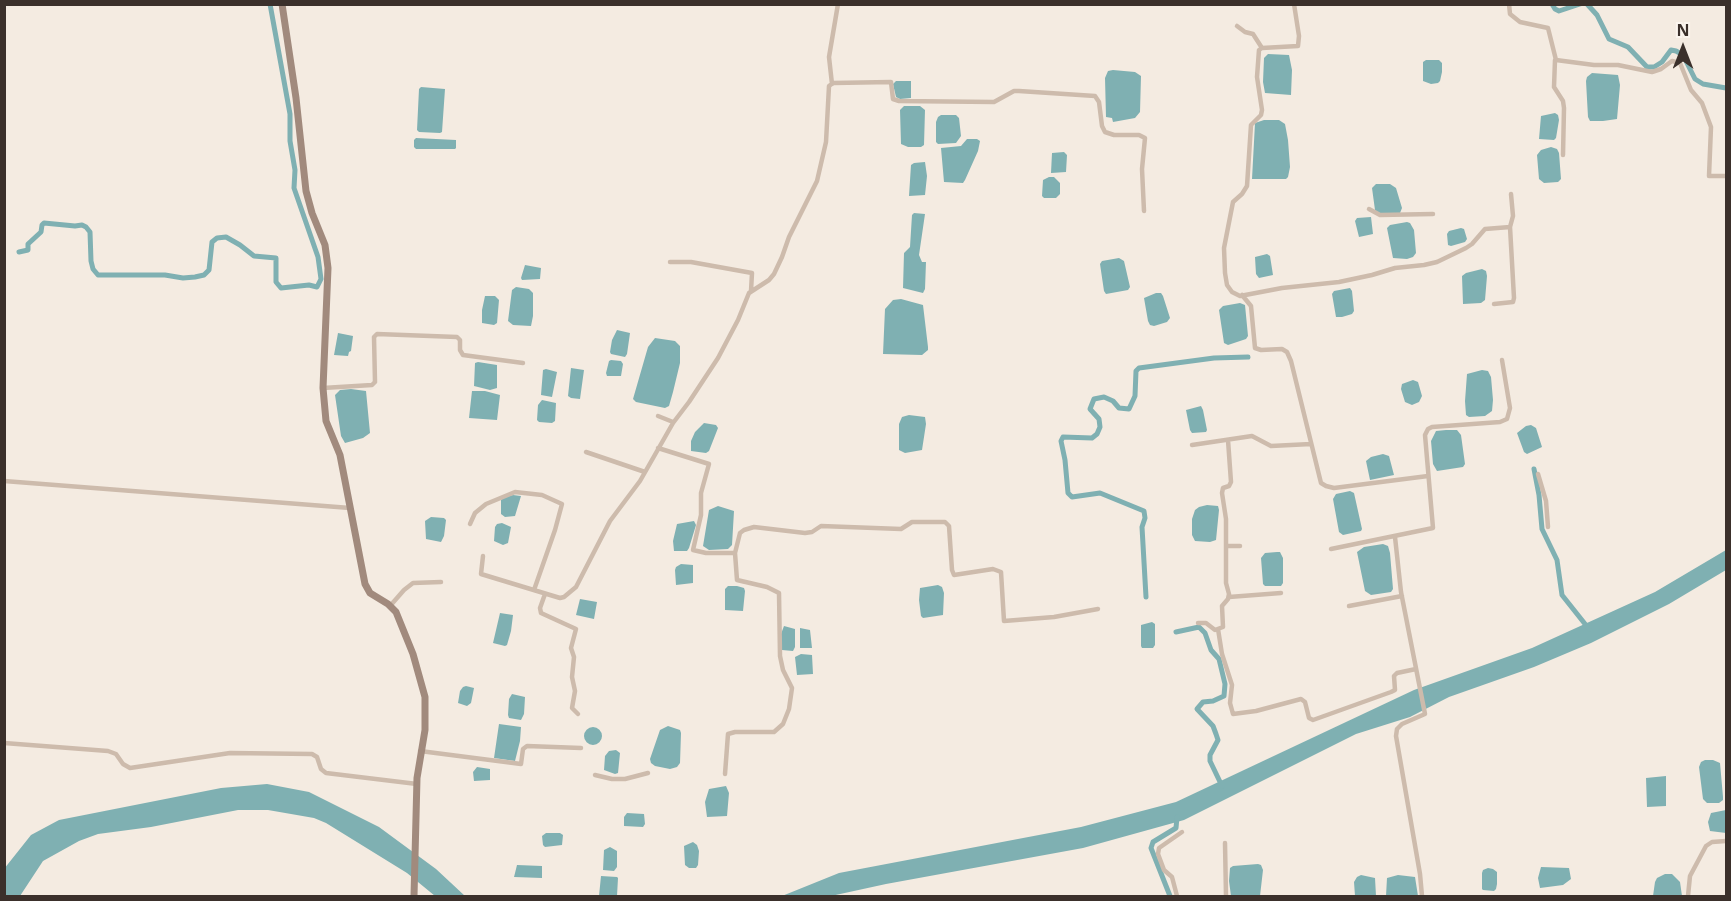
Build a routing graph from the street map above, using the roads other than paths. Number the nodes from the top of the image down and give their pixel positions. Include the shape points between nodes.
1 (282, 4) edge
2 (838, 4) edge
3 (1294, 4) edge
4 (1509, 4) edge
5 (1237, 26) dead end
6 (1262, 48) junction
7 (1555, 60) junction
8 (832, 84) junction
9 (1563, 155) dead end
10 (1726, 177) edge
11 (1511, 194) dead end
12 (1369, 209) dead end
13 (1144, 211) dead end
14 (1433, 214) dead end
15 (1510, 227) junction
16 (670, 262) dead end
17 (751, 291) junction
18 (1242, 295) junction
19 (1494, 304) dead end
20 (1502, 360) dead end
21 (523, 363) dead end
22 (323, 388) junction
23 (658, 416) dead end
24 (674, 422) junction
25 (1228, 440) junction
26 (1311, 444) junction
27 (1192, 445) dead end
28 (658, 448) junction
29 (586, 452) dead end
30 (645, 472) junction
31 (1538, 474) dead end
32 (1428, 476) junction
33 (4, 481) edge
34 (350, 508) junction
35 (470, 524) dead end
36 (1548, 527) dead end
37 (1395, 537) junction
38 (1226, 546) junction
39 (1240, 546) dead end
40 (1331, 549) dead end
41 (735, 553) junction
42 (483, 556) dead end
43 (441, 582) dead end
44 (534, 591) junction
45 (1281, 593) dead end
46 (545, 594) junction
47 (1402, 596) junction
48 (1229, 597) junction
49 (390, 606) junction
50 (1349, 606) dead end
51 (1098, 609) dead end
52 (1198, 623) dead end
53 (1218, 629) junction
54 (1416, 669) junction
55 (578, 714) dead end
56 (4, 744) edge
57 (581, 748) dead end
58 (420, 751) junction
59 (648, 773) dead end
60 (725, 774) dead end
61 (596, 775) dead end
62 (417, 784) junction
63 (1182, 832) dead end
64 (1726, 841) edge
65 (1225, 843) dead end
66 (414, 895) edge
67 (1177, 897) edge
68 (1226, 897) edge
69 (1422, 897) edge
70 (1688, 897) edge

1 - 22 main road via 306,191 327,261
2 - 8 street via 829,57
3 - 6 street via 1298,46
4 - 7 street via 1510,14 1520,22 1548,28
5 - 6 street via 1253,34
6 - 18 street via 1257,77 1262,110 1251,125 1247,186 1233,202 1224,248 1227,285 1236,295
7 - 9 street via 1554,87 1564,108
7 - 10 street via 1652,72 1677,62 1702,103 1711,128 1709,176
8 - 13 street via 891,82 893,99 898,101 994,102 1014,91 1095,96 1105,132 1145,138
8 - 17 street via 817,181 774,274
11 - 15 street
12 - 14 street via 1380,215
15 - 18 street via 1485,229 1466,248 1424,266
15 - 19 street via 1514,298 1513,302
16 - 17 street via 752,273
17 - 24 street via 724,348
18 - 26 street via 1251,306 1256,348 1287,352
20 - 32 street via 1510,408 1507,419 1428,429
21 - 22 street via 463,355 457,337 380,334 374,337 372,385
22 - 34 main road via 326,421 340,455
23 - 24 street
24 - 28 street
25 - 26 street via 1252,436 1271,446
25 - 27 street
25 - 38 street via 1231,482 1222,491
26 - 32 street via 1319,480 1326,486
28 - 30 street
28 - 41 street via 709,464 693,550
29 - 30 street
30 - 46 street via 610,521 576,587 564,597
31 - 36 street
32 - 37 street via 1433,528
33 - 34 street
34 - 49 main road via 365,584 374,596
35 - 44 street via 486,504 515,492 542,495 562,504
37 - 40 street
37 - 47 street
38 - 39 street
38 - 48 street
41 - 51 street via 740,533 754,527 805,533 821,526 901,529 912,522 945,522 949,526 954,575 993,569 1001,572 1004,621
41 - 60 street via 737,580 778,593 780,664 791,683 792,694 786,719 774,732 728,734
42 - 44 street via 481,574
43 - 49 street via 413,583
44 - 46 street
45 - 48 street
46 - 55 street via 541,613 576,629 571,648 572,708
47 - 50 street
47 - 54 street
48 - 53 street via 1222,606 1223,627
49 - 58 main road via 406,635 425,697
52 - 53 street
53 - 54 street via 1233,689 1233,714 1302,699 1313,720 1391,692 1395,690 1397,673
54 - 69 street via 1425,712 1423,717 1399,726 1396,736
56 - 62 street via 108,751 130,768 230,753 312,754 326,772
57 - 58 street via 527,746 521,764
58 - 62 main road
59 - 61 street via 625,779
62 - 66 main road
63 - 67 street via 1159,848 1158,855 1172,877
64 - 70 street via 1707,846 1690,876
65 - 68 street

